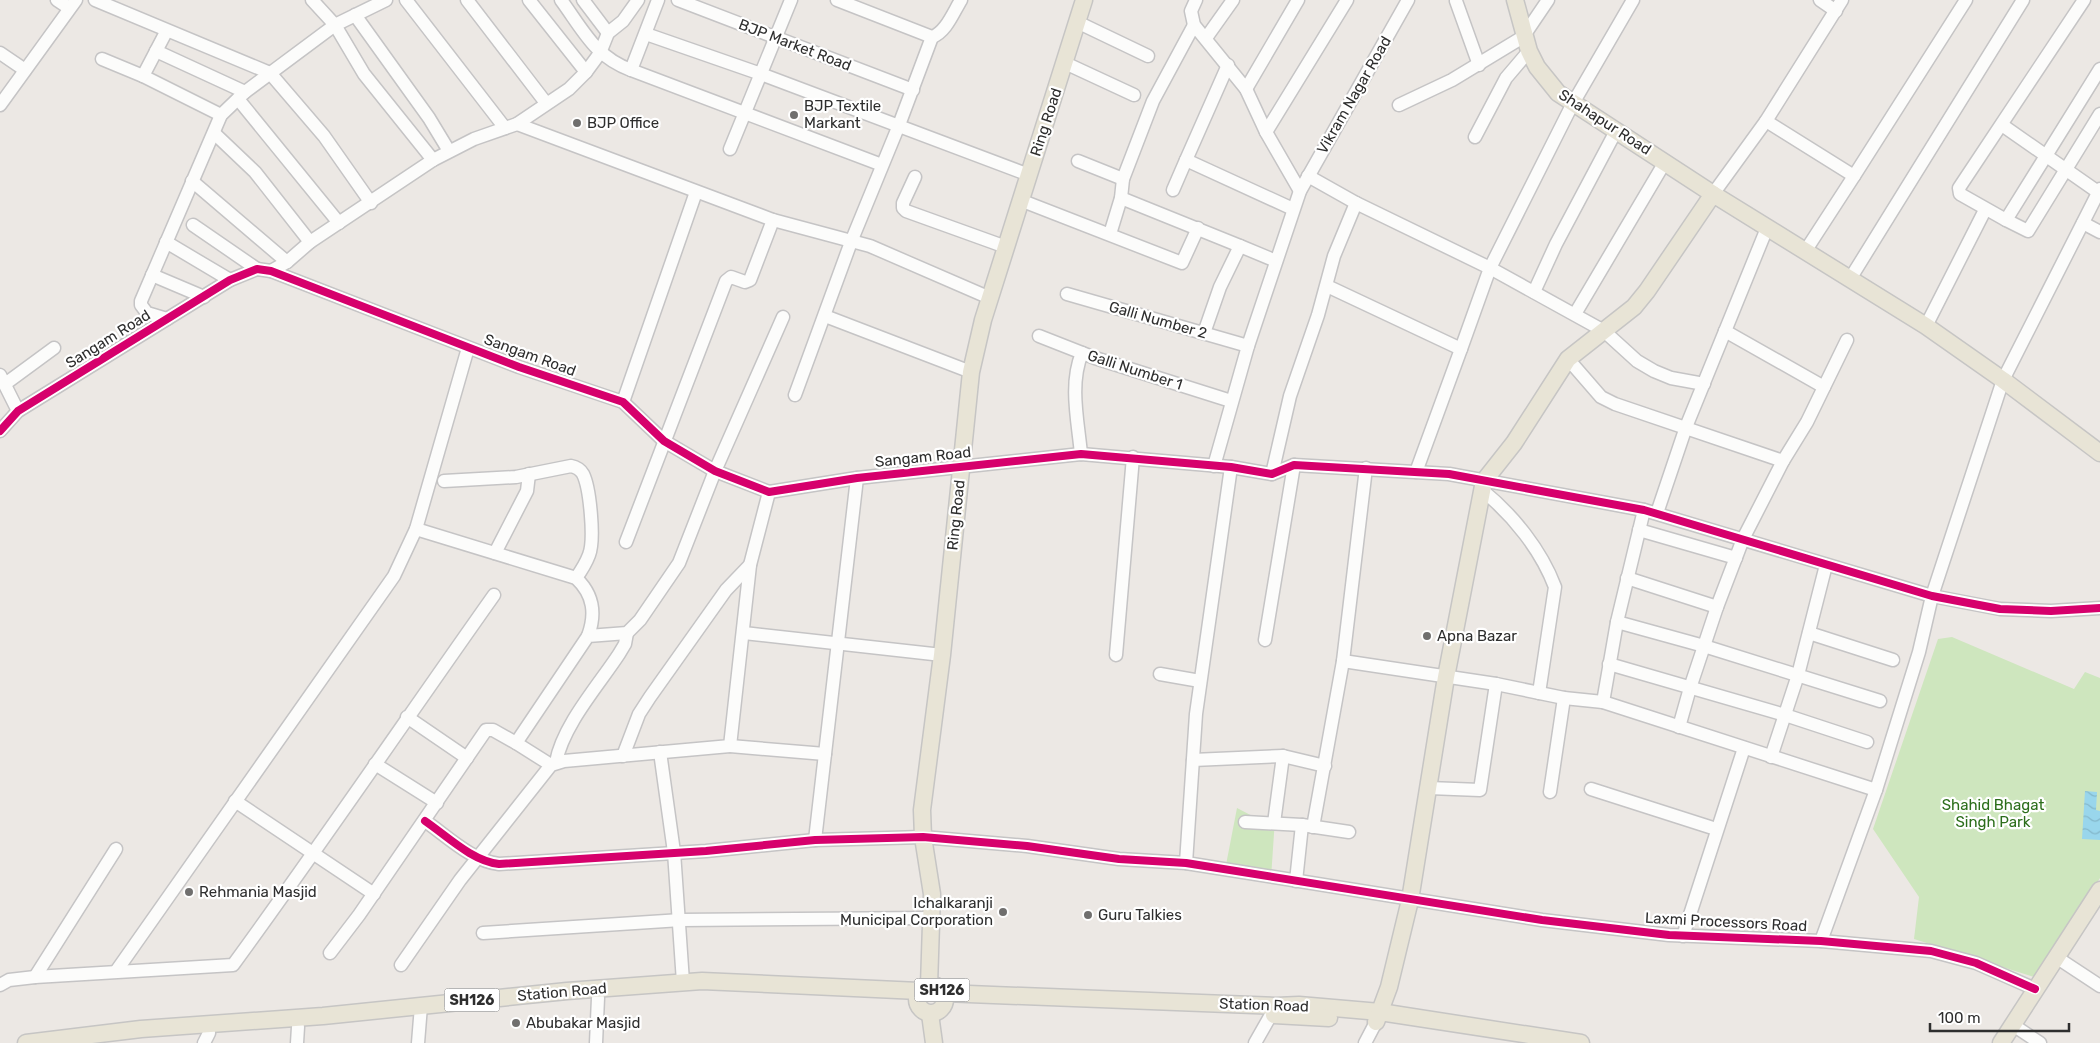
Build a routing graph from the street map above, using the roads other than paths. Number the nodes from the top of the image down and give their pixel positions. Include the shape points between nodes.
1 (57, 0) edge
2 (94, 0) edge
3 (312, 0) edge
4 (386, 0) edge
5 (406, 0) edge
6 (467, 0) edge
7 (529, 0) edge
8 (561, 0) edge
9 (583, 0) edge
10 (638, 0) edge
11 (658, 0) edge
12 (678, 0) edge
13 (791, 0) edge
14 (837, 0) edge
15 (961, 0) edge
16 (1084, 0) edge
17 (1233, 0) edge
18 (1298, 0) edge
19 (1347, 0) edge
20 (1408, 0) edge
21 (1515, 0) edge
22 (1548, 0) edge
23 (1632, 0) edge
24 (1820, 0) edge
25 (1966, 0) edge
26 (2023, 0) edge
27 (2084, 0) edge
28 (1456, 1) edge
29 (72, 4) edge
30 (1193, 5) edge
31 (1839, 5) edge
32 (355, 15) junction
33 (1077, 22) junction
34 (1194, 24) junction
35 (335, 25) junction
36 (166, 32) junction
37 (608, 33) junction
38 (646, 34) junction
39 (932, 37) junction
40 (775, 38) junction
41 (1206, 38) junction
42 (1526, 44) junction
43 (156, 51) junction
44 (0, 53) edge
45 (600, 53) junction
46 (1148, 56) dead end
47 (102, 59) dead end
48 (1065, 63) junction
49 (1228, 65) junction
50 (1480, 65) junction
51 (2100, 69) edge
52 (25, 70) junction
53 (631, 70) junction
54 (586, 72) junction
55 (270, 73) junction
56 (761, 74) junction
57 (143, 76) junction
58 (1246, 89) junction
59 (913, 90) junction
60 (1134, 95) dead end
61 (242, 96) junction
62 (0, 103) edge
63 (546, 103) junction
64 (1399, 105) dead end
65 (1572, 105) junction
66 (744, 113) junction
67 (2100, 114) edge
68 (221, 115) junction
69 (1766, 121) junction
70 (517, 124) junction
71 (899, 125) junction
72 (2002, 125) junction
73 (504, 128) junction
74 (1616, 131) junction
75 (1266, 132) junction
76 (214, 133) junction
77 (1475, 137) dead end
78 (730, 149) dead end
79 (449, 151) junction
80 (2046, 155) junction
81 (434, 160) junction
82 (1186, 160) junction
83 (1078, 161) dead end
84 (1665, 162) junction
85 (882, 165) junction
86 (2066, 169) junction
87 (1029, 175) junction
88 (1308, 176) junction
89 (1854, 176) junction
90 (915, 177) dead end
91 (1123, 179) junction
92 (192, 181) junction
93 (1173, 190) dead end
94 (2099, 190) edge
95 (1300, 191) junction
96 (696, 192) junction
97 (1713, 194) junction
98 (1121, 198) junction
99 (1020, 200) junction
100 (371, 203) junction
101 (1356, 203) junction
102 (1293, 209) junction
103 (1986, 210) junction
104 (774, 220) junction
105 (2006, 220) junction
106 (339, 223) junction
107 (2084, 223) junction
108 (193, 225) dead end
109 (1198, 228) junction
110 (1767, 228) junction
111 (2100, 232) edge
112 (1110, 234) junction
113 (166, 242) junction
114 (310, 242) junction
115 (851, 242) junction
116 (1240, 246) junction
117 (1006, 248) junction
118 (1806, 250) junction
119 (1276, 261) junction
120 (287, 262) junction
121 (1490, 268) junction
122 (257, 269) junction
123 (270, 271) junction
124 (152, 275) junction
125 (1850, 279) junction
126 (230, 280) junction
127 (1327, 286) junction
128 (1534, 292) junction
129 (1067, 294) dead end
130 (204, 296) junction
131 (990, 298) junction
132 (1575, 314) junction
133 (825, 316) junction
134 (783, 318) dead end
135 (167, 319) junction
136 (1926, 326) junction
137 (1604, 331) junction
138 (1725, 331) junction
139 (1204, 333) junction
140 (1039, 336) dead end
141 (1847, 340) dead end
142 (1248, 346) junction
143 (54, 348) dead end
144 (468, 348) junction
145 (1461, 349) junction
146 (1082, 353) junction
147 (1568, 360) junction
148 (972, 372) junction
149 (2, 380) edge
150 (2003, 380) junction
151 (1704, 384) junction
152 (1824, 387) junction
153 (795, 395) dead end
154 (1232, 401) junction
155 (623, 402) junction
156 (18, 411) junction
157 (1, 427) edge
158 (1686, 428) junction
159 (664, 441) junction
160 (2100, 453) edge
161 (1081, 454) junction
162 (1133, 457) junction
163 (1783, 461) junction
164 (1294, 465) junction
165 (961, 466) junction
166 (1214, 466) junction
167 (1231, 466) junction
168 (1366, 468) junction
169 (714, 471) junction
170 (1416, 472) junction
171 (529, 474) junction
172 (1272, 474) junction
173 (857, 478) junction
174 (444, 481) dead end
175 (1483, 486) junction
176 (769, 492) junction
177 (1644, 510) junction
178 (1657, 513) junction
179 (416, 529) junction
180 (1639, 530) junction
181 (1743, 539) junction
182 (626, 542) dead end
183 (495, 553) junction
184 (1736, 558) junction
185 (750, 565) junction
186 (1826, 565) junction
187 (576, 578) junction
188 (1627, 578) junction
189 (494, 596) dead end
190 (1932, 596) junction
191 (1717, 607) junction
192 (2100, 608) edge
193 (1617, 622) junction
194 (627, 633) junction
195 (744, 634) junction
196 (1809, 634) junction
197 (588, 636) junction
198 (1265, 640) dead end
199 (839, 643) junction
200 (1704, 646) junction
201 (1116, 654) dead end
202 (942, 655) junction
203 (1893, 660) dead end
204 (1343, 661) junction
205 (1609, 664) junction
206 (1160, 674) dead end
207 (1798, 675) junction
208 (1446, 677) junction
209 (1200, 681) junction
210 (1496, 684) junction
211 (1690, 688) junction
212 (1539, 693) junction
213 (1564, 698) junction
214 (1880, 700) dead end
215 (1603, 702) junction
216 (1785, 715) junction
217 (407, 717) junction
218 (1679, 727) junction
219 (1867, 742) dead end
220 (516, 744) junction
221 (730, 746) junction
222 (1744, 748) junction
223 (660, 752) junction
224 (825, 754) junction
225 (623, 756) junction
226 (1283, 756) junction
227 (1771, 757) junction
228 (467, 758) junction
229 (1193, 760) junction
230 (375, 764) junction
231 (554, 764) junction
232 (1325, 766) junction
233 (1429, 788) junction
234 (1591, 789) dead end
235 (1876, 790) junction
236 (1550, 792) dead end
237 (235, 800) junction
238 (437, 803) junction
239 (424, 821) junction
240 (1245, 822) dead end
241 (1274, 823) junction
242 (1307, 826) junction
243 (1716, 829) junction
244 (1350, 832) dead end
245 (923, 836) junction
246 (815, 840) junction
247 (116, 849) dead end
248 (674, 852) junction
249 (314, 854) junction
250 (478, 858) junction
251 (1186, 863) junction
252 (1296, 881) junction
253 (2100, 890) edge
254 (374, 894) junction
255 (1410, 900) junction
256 (932, 918) junction
257 (681, 920) junction
258 (483, 933) dead end
259 (1683, 936) junction
260 (1821, 941) junction
261 (330, 953) dead end
262 (2056, 957) junction
263 (401, 964) dead end
264 (117, 970) junction
265 (35, 977) junction
266 (683, 982) junction
267 (0, 985) edge
268 (2100, 986) edge
269 (2035, 989) junction
270 (922, 993) junction
271 (598, 998) junction
272 (945, 998) junction
273 (421, 1009) junction
274 (1273, 1011) junction
275 (930, 1014) junction
276 (1378, 1017) junction
277 (2013, 1025) junction
278 (298, 1035) edge
279 (206, 1038) edge
280 (26, 1043) edge
281 (98, 1043) edge
282 (418, 1043) edge
283 (596, 1043) edge
284 (934, 1043) edge
285 (1255, 1043) edge
286 (1365, 1043) edge
287 (1504, 1043) edge
288 (1581, 1043) edge
289 (2001, 1043) edge
290 (2040, 1043) edge

1 - 29 street
2 - 36 street
3 - 35 street
4 - 32 street
5 - 73 street
6 - 63 street
7 - 54 street
8 - 45 street
9 - 37 street
10 - 37 street via 623,21
11 - 38 street
12 - 40 street, BJP Market Road
13 - 40 street
14 - 39 street
15 - 39 street via 944,29
16 - 33 main road, Ring Road
17 - 41 street
18 - 58 street
19 - 75 street
20 - 88 street, Vikram Nagar Road
21 - 42 main road, Shahapur Road
22 - 42 street
23 - 65 street
24 - 31 street
25 - 89 street
26 - 125 street
27 - 72 street
28 - 50 street
29 - 52 street
30 - 34 street
31 - 69 street
32 - 35 street
32 - 79 street
33 - 46 street
33 - 48 main road, Ring Road
34 - 41 street
34 - 91 street via 1153,101
35 - 55 street
35 - 81 street via 364,74
36 - 43 street
36 - 55 street
37 - 45 street
38 - 53 street
38 - 56 street
39 - 59 street
40 - 56 street
40 - 59 street, BJP Market Road
41 - 49 street
42 - 50 street
42 - 65 main road, Shahapur Road via 1548,84
42 - 77 street
43 - 57 street
43 - 61 street
44 - 52 street
45 - 53 street via 614,64
45 - 54 street
47 - 57 street
48 - 60 street
48 - 87 main road, Ring Road
49 - 58 street
49 - 82 street
50 - 64 street
51 - 80 street
52 - 62 street
53 - 66 street
54 - 63 street via 569,89
55 - 61 street
55 - 100 street via 324,136
56 - 66 street
56 - 71 street
57 - 68 street
58 - 75 street
59 - 71 street
61 - 68 street
61 - 106 street
63 - 70 street
65 - 74 main road, Shahapur Road
65 - 121 street
66 - 78 street
66 - 85 street
67 - 86 street
68 - 76 street
69 - 89 street
69 - 97 street
70 - 73 street
70 - 96 street
71 - 85 street
71 - 87 street
72 - 80 street
72 - 103 street via 1959,188 1960,194
73 - 79 street
74 - 84 main road, Shahapur Road
74 - 128 street
75 - 95 street
76 - 92 street
76 - 114 street via 255,172
79 - 81 street
80 - 86 street
80 - 105 street
81 - 100 street
82 - 93 street
82 - 102 street
83 - 91 street
84 - 97 main road, Shahapur Road
84 - 132 street
85 - 115 street
86 - 94 street
86 - 105 street via 2028,231
87 - 99 main road, Ring Road
88 - 95 street, Vikram Nagar Road
88 - 101 street
89 - 118 street
90 - 117 street via 903,203 906,211
91 - 98 street
92 - 113 street
92 - 120 street
94 - 107 street
95 - 102 street, Vikram Nagar Road
96 - 104 street
96 - 155 street
97 - 110 main road, Shahapur Road
97 - 137 main road via 1647,291 1621,319
98 - 109 street
98 - 112 street
99 - 112 street
99 - 117 main road, Ring Road
100 - 106 street
101 - 121 street
101 - 127 street via 1334,256
102 - 119 street, Vikram Nagar Road
103 - 105 street
103 - 136 street
104 - 115 street
104 - 159 street via 750,280 745,282 731,277 726,281
106 - 114 street
107 - 111 street
107 - 150 street
108 - 122 street
109 - 112 street via 1182,263
109 - 116 street
110 - 118 main road, Shahapur Road
110 - 138 street
113 - 124 street
113 - 126 street
114 - 120 street
115 - 131 street via 870,246
115 - 133 street
116 - 119 street
116 - 139 street
117 - 131 main road, Ring Road
118 - 125 main road, Shahapur Road
119 - 142 street, Vikram Nagar Road
120 - 123 street
121 - 128 street
121 - 145 street
122 - 123 street, Sangam Road
122 - 126 street, Sangam Road
123 - 144 street, Sangam Road
124 - 130 street
124 - 135 street via 141,306 147,313
125 - 136 main road, Shahapur Road
126 - 130 street, Sangam Road
127 - 145 street
127 - 172 street via 1290,396
128 - 132 street
129 - 139 street, Galli Number 2
130 - 135 street, Sangam Road
131 - 148 main road, Ring Road
132 - 137 street
133 - 148 street
133 - 153 street
134 - 169 street
135 - 156 street, Sangam Road
136 - 150 main road, Shahapur Road
137 - 147 main road
137 - 151 street via 1637,361 1654,371
138 - 151 street
138 - 152 street
139 - 142 street, Galli Number 2
140 - 146 street, Galli Number 1
141 - 152 street
142 - 154 street, Vikram Nagar Road
143 - 149 street
144 - 155 street, Sangam Road
144 - 179 street
145 - 170 street
146 - 154 street, Galli Number 1
146 - 161 street via 1075,381
147 - 158 street via 1601,397
147 - 175 main road
148 - 165 main road, Ring Road
149 - 156 street
150 - 160 main road, Shahapur Road
150 - 190 street
151 - 158 street
152 - 163 street
154 - 166 street, Vikram Nagar Road
155 - 159 street, Sangam Road
156 - 157 street, Sangam Road
158 - 163 street
158 - 178 street
159 - 169 street, Sangam Road
159 - 182 street
161 - 162 street, Sangam Road
161 - 165 street, Sangam Road
162 - 166 street, Sangam Road
162 - 201 street
163 - 181 street
164 - 168 street
164 - 172 street
164 - 198 street
165 - 173 street, Sangam Road
165 - 202 main road, Ring Road
166 - 167 street, Sangam Road
167 - 172 street, Sangam Road
167 - 209 street
168 - 170 street
168 - 204 street
169 - 176 street, Sangam Road
169 - 194 street via 679,563 640,620
170 - 175 street via 1449,474
171 - 174 street
171 - 183 street via 527,491
171 - 187 street via 571,466 584,476 592,544
173 - 176 street, Sangam Road
173 - 199 street
175 - 177 street
175 - 208 main road
175 - 212 street via 1506,509 1550,573 1555,587
176 - 185 street
177 - 178 street
177 - 180 street
178 - 181 street
179 - 183 street
179 - 237 street via 394,576
180 - 184 street
180 - 188 street
181 - 184 street
181 - 186 street
183 - 187 street
184 - 191 street
185 - 195 street
185 - 225 street via 726,590 650,697 639,714
186 - 190 street
186 - 196 street
187 - 197 street via 591,600 594,619
188 - 191 street
188 - 193 street
189 - 217 street
190 - 192 street via 2000,609 2051,611
190 - 235 street via 1919,652
191 - 200 street
193 - 200 street
193 - 205 street
194 - 197 street
194 - 231 street via 619,654 567,732
195 - 199 street
195 - 221 street
196 - 203 street
196 - 207 street
197 - 220 street
199 - 202 street
199 - 224 street
200 - 207 street
200 - 211 street
202 - 245 main road, Ring Road via 922,810
204 - 208 street
204 - 232 street
205 - 211 street
205 - 215 street
206 - 209 street
207 - 214 street
207 - 216 street
208 - 210 street
208 - 233 main road
209 - 229 street
210 - 212 street
210 - 233 street via 1480,790
211 - 216 street
211 - 218 street
212 - 213 street
213 - 215 street
213 - 236 street
215 - 218 street
216 - 219 street
216 - 227 street
217 - 228 street
217 - 230 street
218 - 222 street
220 - 228 street via 493,730 486,730
220 - 231 street
221 - 223 street
221 - 224 street
222 - 227 street
222 - 243 street
223 - 225 street
223 - 248 street
224 - 246 street
225 - 231 street
226 - 229 street
226 - 232 street
226 - 241 street
227 - 235 street
228 - 238 street
229 - 251 street
230 - 238 street
230 - 249 street
231 - 250 street
232 - 242 street
233 - 255 main road
234 - 243 street
235 - 260 street
237 - 249 street
237 - 264 street
238 - 239 street
239 - 250 street
239 - 254 street
240 - 241 street
241 - 242 street
242 - 244 street
242 - 252 street
243 - 259 street
245 - 246 street, Laxmi Processors Road
245 - 251 street, Laxmi Processors Road via 1119,859
245 - 256 main road, Ring Road via 932,894
246 - 248 street, Laxmi Processors Road
247 - 265 street
248 - 250 street, Laxmi Processors Road via 499,864
248 - 257 street
249 - 254 street
249 - 264 street via 233,965
250 - 263 street
251 - 252 street, Laxmi Processors Road
252 - 255 street, Laxmi Processors Road
253 - 262 main road
254 - 261 street
255 - 259 street, Laxmi Processors Road via 1542,920
255 - 276 main road
256 - 257 street
256 - 270 main road, Ring Road
257 - 258 street
257 - 266 street
259 - 260 street, Laxmi Processors Road
260 - 269 street, Laxmi Processors Road via 1932,951 1976,963
262 - 268 street
262 - 269 main road
264 - 265 street
265 - 267 street via 9,980
266 - 270 main road, Station Road / SH126 via 718,980
266 - 273 main road, Station Road / SH126
269 - 277 main road
270 - 271 main road, Station Road / SH126 via 896,1000 704,990
270 - 272 main road, SH126 via 935,985
270 - 275 main road, SH126 via 924,1012
271 - 273 main road, Station Road / SH126
271 - 283 street
272 - 274 main road, Station Road
272 - 275 main road, SH126 via 936,1013
273 - 278 main road, Station Road / SH126
273 - 280 main road, Station Road / SH126 via 141,1030
273 - 282 street
274 - 276 main road, Station Road
274 - 285 street
275 - 284 main road, SH126
276 - 286 street
276 - 287 main road, Station Road
276 - 288 main road, Station Road
277 - 289 main road
277 - 290 street
278 - 279 main road, Station Road / SH126
279 - 281 main road, Station Road / SH126

